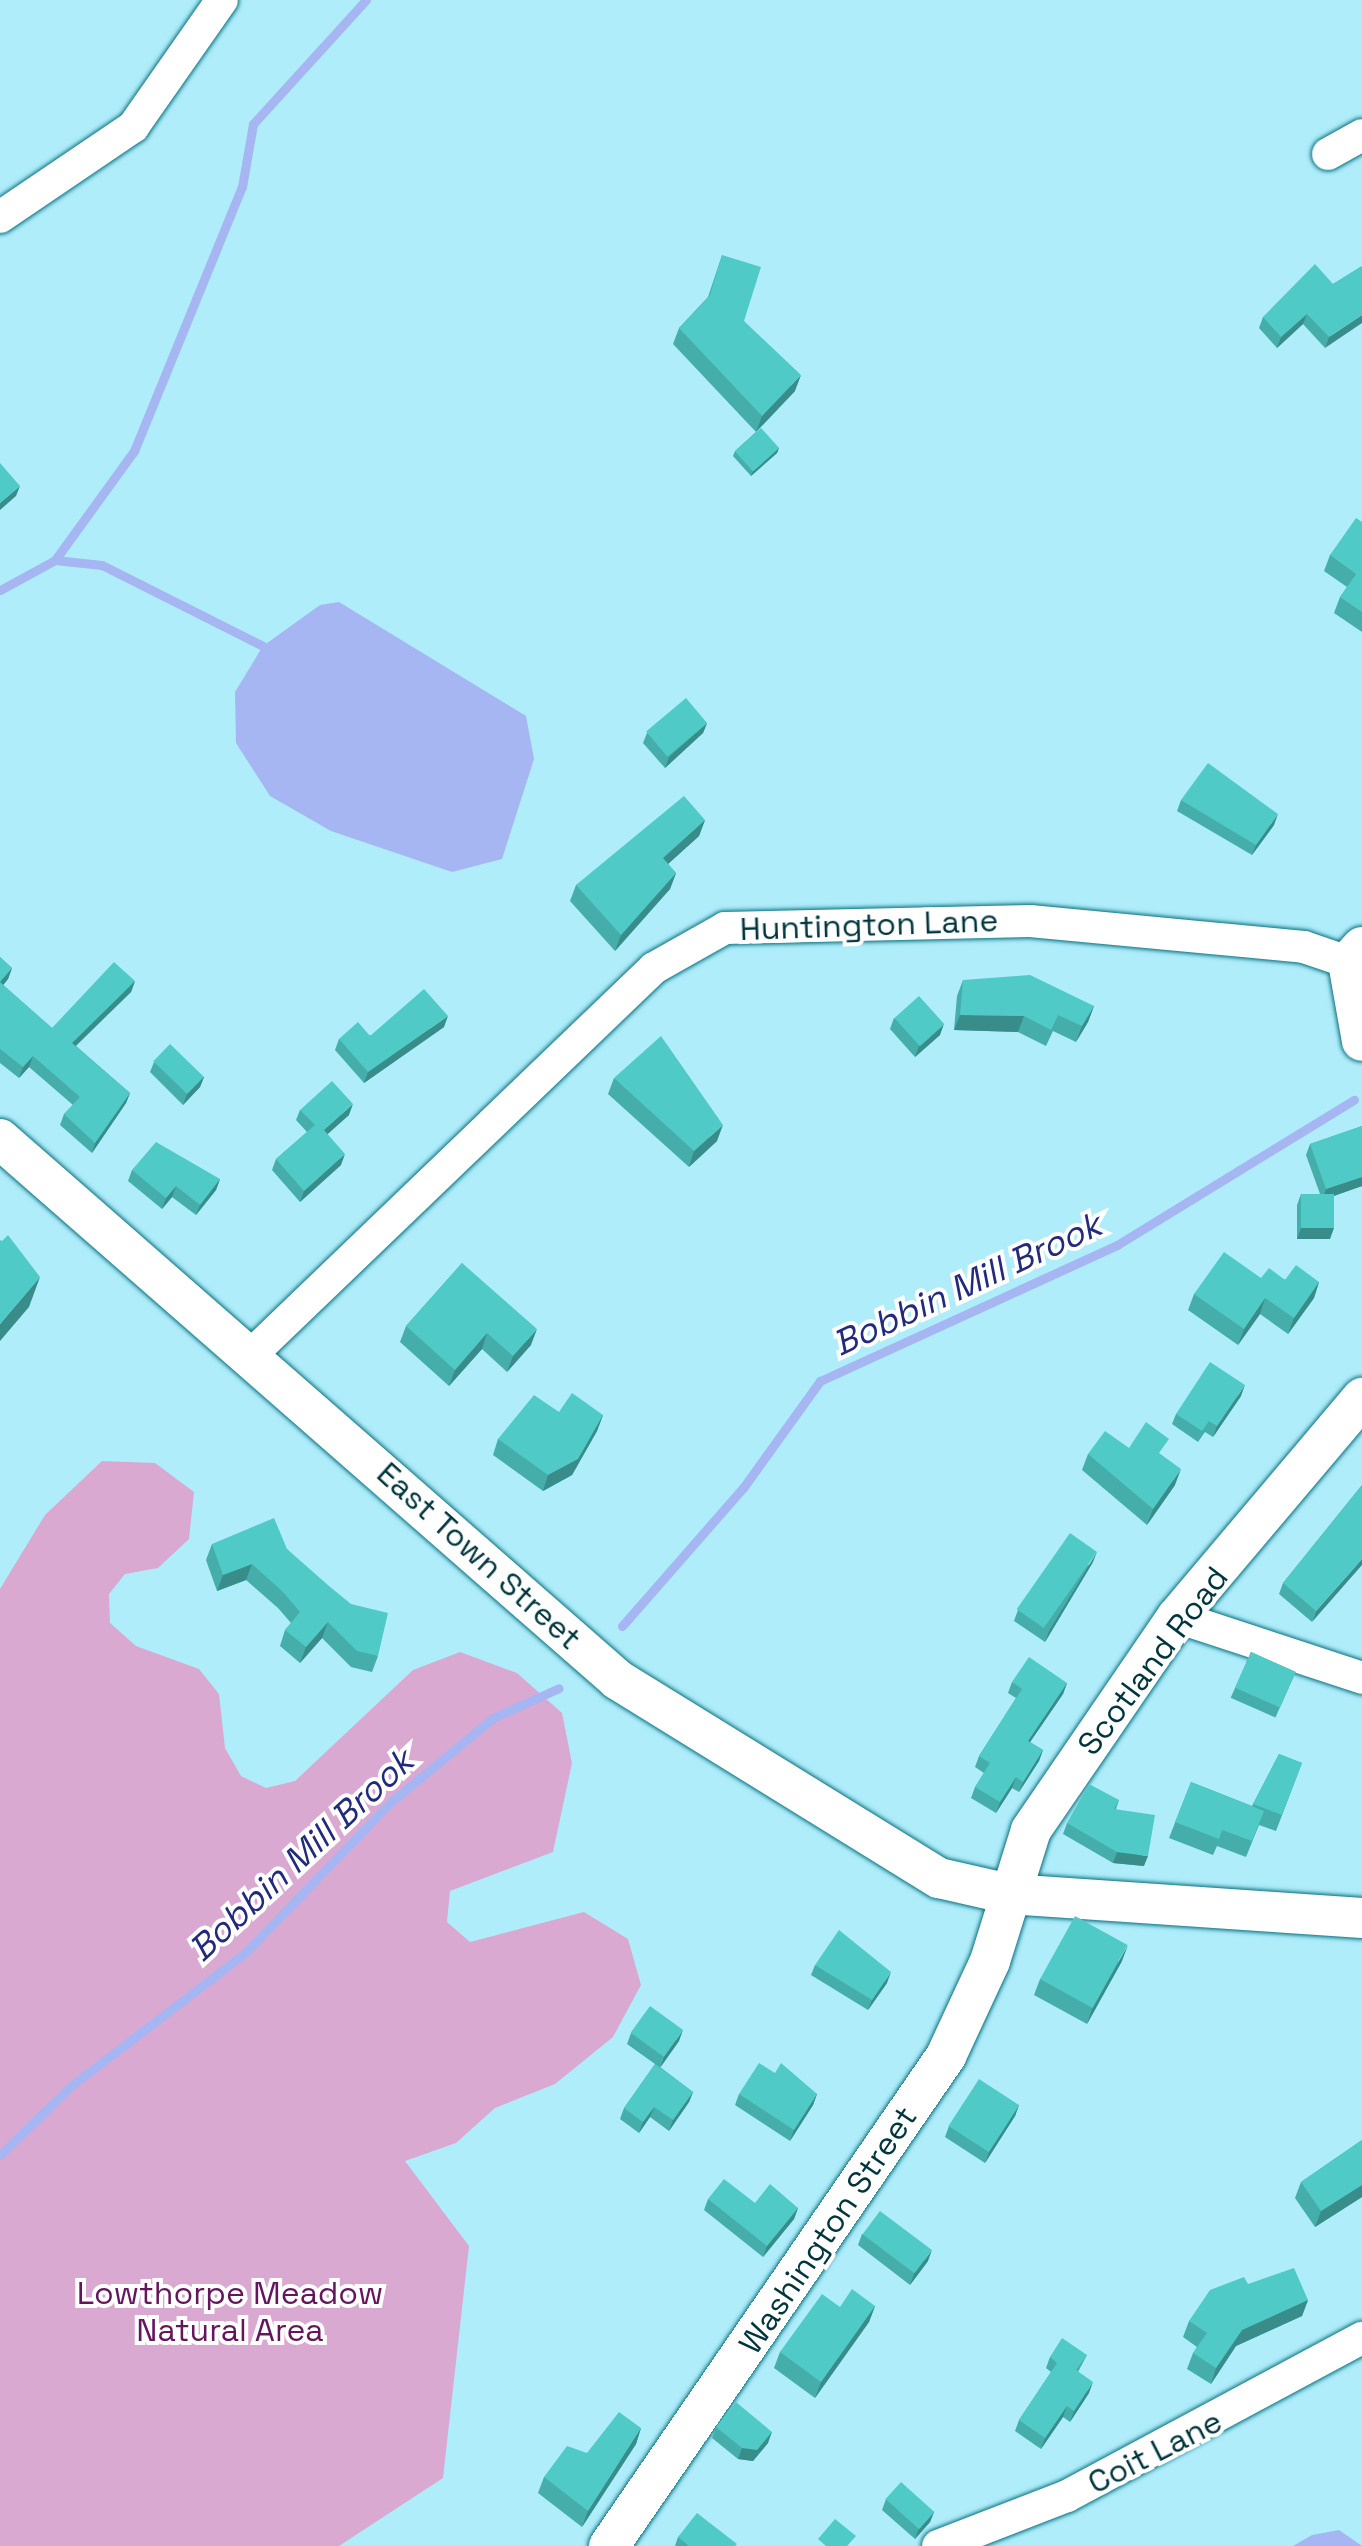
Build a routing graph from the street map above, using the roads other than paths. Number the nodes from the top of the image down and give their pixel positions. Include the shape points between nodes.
1 (222, 0) edge
2 (1362, 135) edge
3 (1328, 154) dead end
4 (0, 216) edge
5 (1355, 954) edge
6 (1362, 1041) edge
7 (0, 1140) edge
8 (252, 1354) junction
9 (1362, 1398) edge
10 (1177, 1617) junction
11 (1362, 1678) edge
12 (1009, 1894) junction
13 (1362, 1918) edge
14 (1362, 2338) edge
15 (608, 2546) edge
16 (938, 2546) edge

1 - 4 street via 133,127
2 - 3 street
5 - 6 street
5 - 8 street, Huntington Lane via 1030,920 725,928 654,968
7 - 8 street, East Town Street
8 - 12 street, East Town Street via 618,1680 940,1878
9 - 10 street, Scotland Road
10 - 11 street
10 - 12 street, Scotland Road via 1031,1830
12 - 13 street, East Town Street
12 - 15 street, Washington Street via 946,2056
14 - 16 street, Coit Lane via 1068,2496

